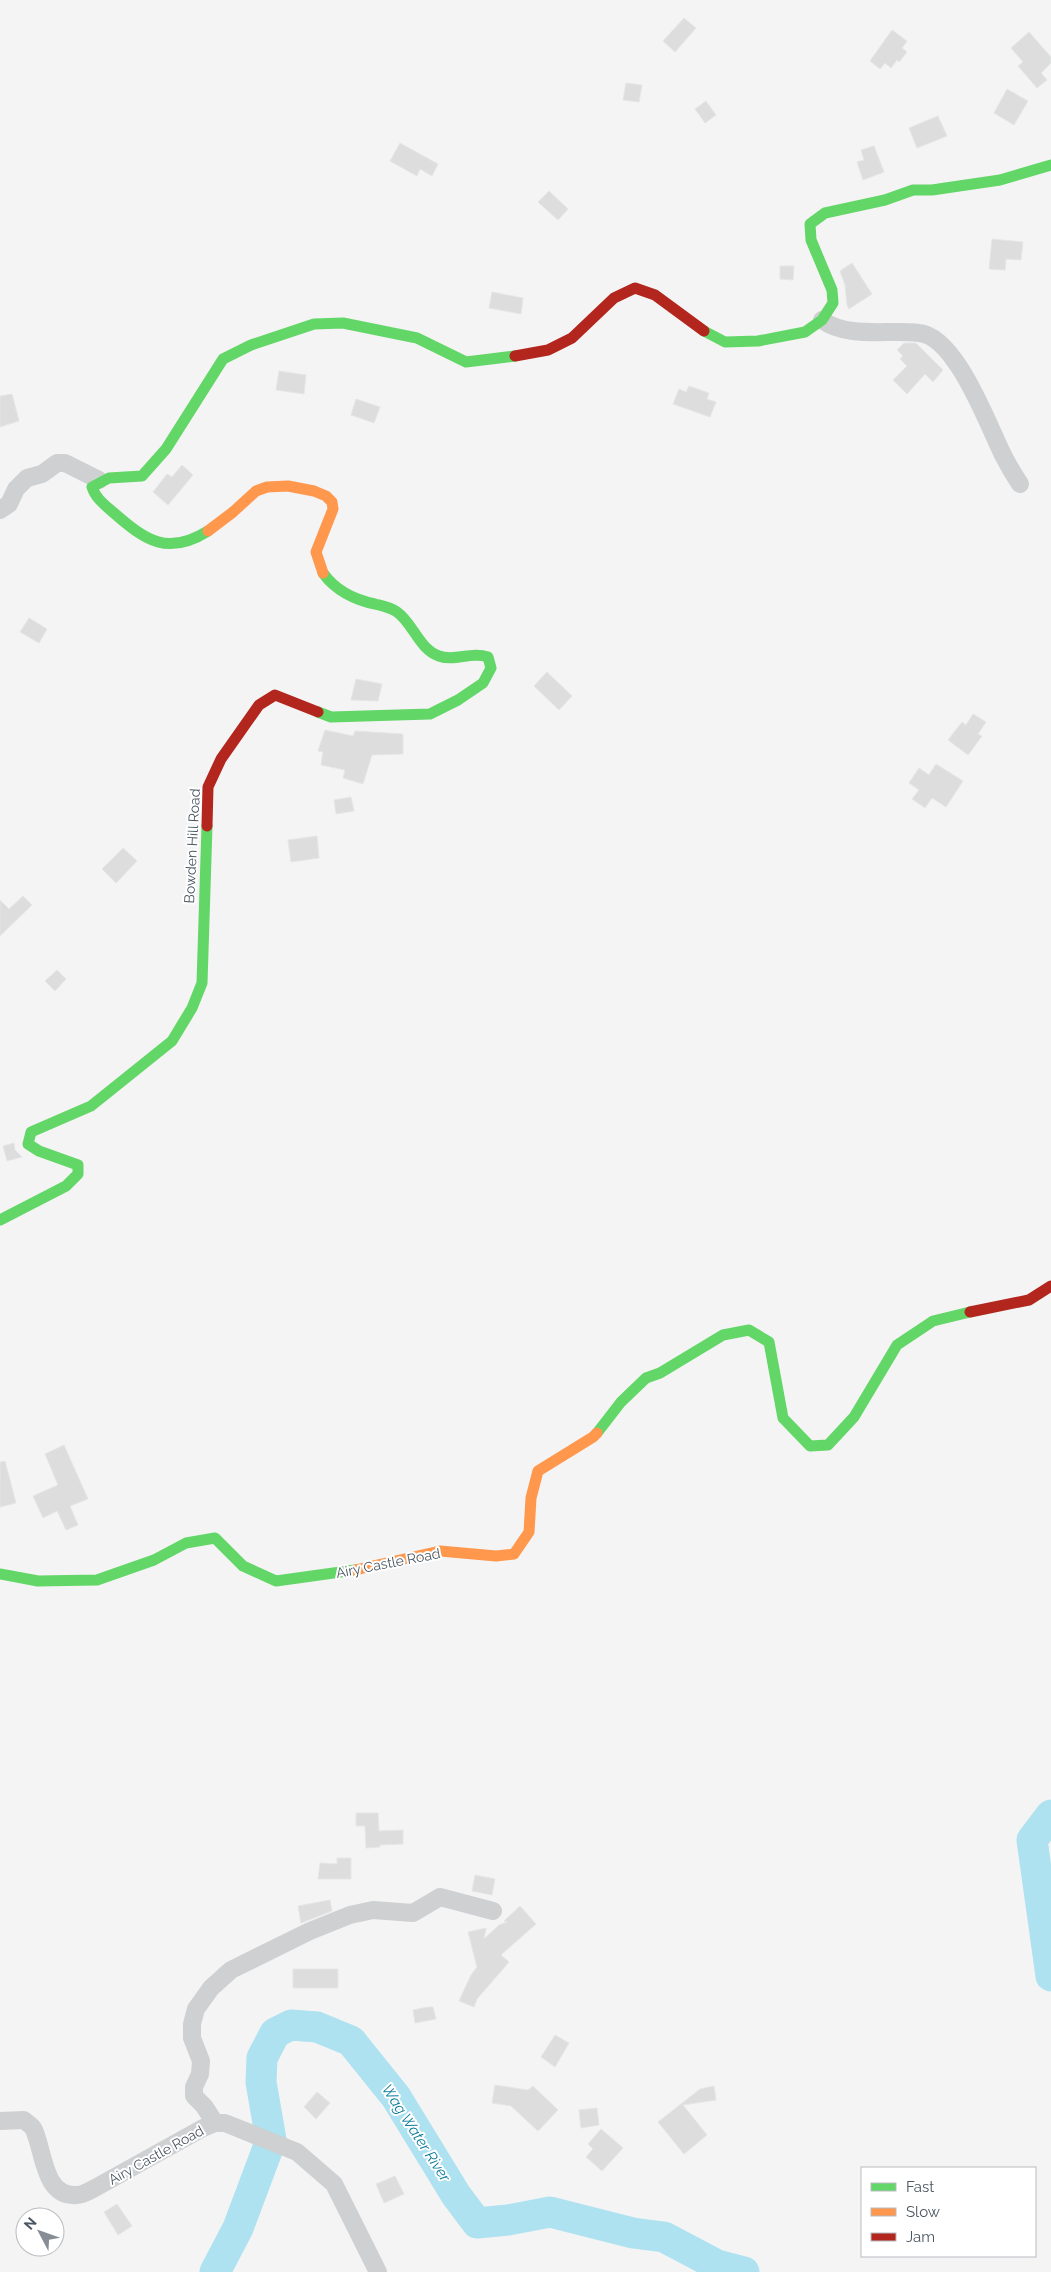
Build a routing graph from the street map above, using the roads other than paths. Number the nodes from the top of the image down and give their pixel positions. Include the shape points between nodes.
1 (1051, 165) edge
2 (822, 320) junction
3 (99, 480) junction
4 (1020, 484) dead end
5 (0, 510) edge
6 (0, 1220) edge
7 (1051, 1286) edge
8 (0, 1574) edge
9 (493, 1911) dead end
10 (0, 2121) edge
11 (220, 2123) junction
12 (378, 2272) edge

1 - 2 street via 1000,180 913,190 885,200 825,213 810,224 811,240 832,290 833,303
2 - 3 street via 805,332 758,341 725,342 708,334 655,295 635,288 614,298 572,338 548,350 466,362 418,338 344,323 314,324 251,345 223,359 166,448 142,476
2 - 4 street via 850,331 921,333 935,338 960,369 979,401
3 - 5 street via 57,462 42,474 27,478 16,489 9,504
3 - 6 street, Bowden Hill Road via 92,487 95,496 144,536 162,544 192,541 260,488 281,486 328,497 333,506 332,519 321,535 316,552 327,578 342,592 395,610 437,655 451,658 481,653 488,657 491,668 483,683 430,714 331,717 274,695 259,705 221,759 208,787 202,983 192,1008 172,1041 91,1106 32,1132 28,1144 37,1151 63,1157 78,1165 78,1174 66,1186
7 - 8 street, Airy Castle Road via 1029,1300 933,1321 897,1346 854,1417 828,1446 810,1446 783,1418 768,1342 748,1330 723,1335 646,1378 621,1402 593,1437 538,1471 531,1498 529,1532 514,1554 496,1556 440,1551 345,1572 276,1581 243,1566 215,1538 186,1543 154,1560 96,1580 38,1581
9 - 11 street via 440,1897 413,1914 373,1910 310,1931 231,1970 211,1988 196,2008 192,2024 192,2038 201,2061 194,2096
10 - 11 street, Airy Castle Road via 24,2120 33,2129 47,2174 55,2186 68,2194 78,2195
11 - 12 street via 297,2152 334,2184

